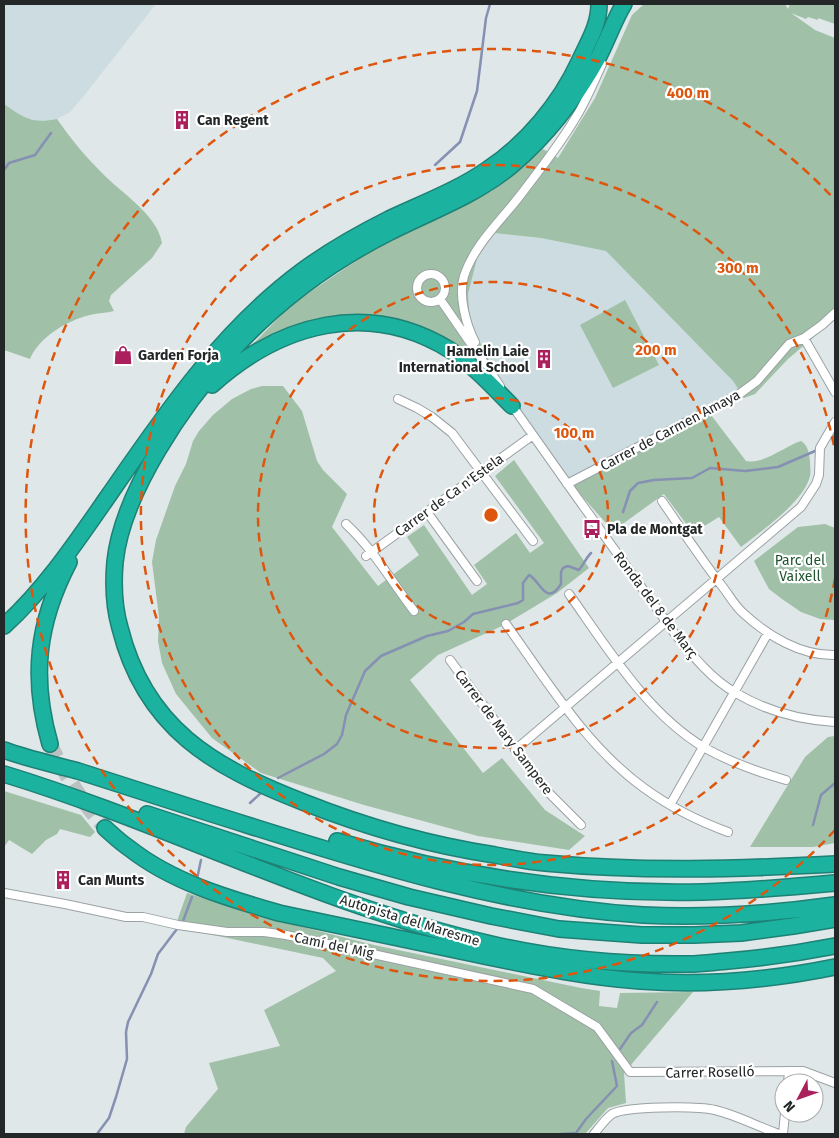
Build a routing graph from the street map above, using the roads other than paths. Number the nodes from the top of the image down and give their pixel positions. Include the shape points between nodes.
1 (599, 4) edge
2 (624, 4) edge
3 (613, 26) junction
4 (440, 299) dead end
5 (835, 313) edge
6 (804, 338) junction
7 (489, 368) junction
8 (835, 392) edge
9 (398, 400) dead end
10 (512, 406) junction
11 (187, 408) junction
12 (835, 422) edge
13 (533, 435) junction
14 (482, 471) junction
15 (567, 484) junction
16 (662, 501) dead end
17 (427, 512) junction
18 (346, 524) dead end
19 (88, 526) junction
20 (533, 541) dead end
21 (368, 554) junction
22 (716, 578) junction
23 (477, 581) dead end
24 (569, 594) dead end
25 (414, 611) dead end
26 (666, 621) junction
27 (506, 624) dead end
28 (4, 626) edge
29 (768, 633) junction
30 (835, 655) edge
31 (450, 660) dead end
32 (617, 662) junction
33 (735, 693) junction
34 (566, 707) junction
35 (835, 722) edge
36 (50, 744) tunnel mouth
37 (4, 745) edge
38 (704, 747) junction
39 (4, 750) edge
40 (515, 750) junction
41 (4, 774) edge
42 (786, 780) dead end
43 (36, 784) junction
44 (670, 805) junction
45 (581, 825) dead end
46 (105, 828) tunnel mouth
47 (728, 832) dead end
48 (835, 854) edge
49 (835, 864) edge
50 (690, 870) junction
51 (835, 883) edge
52 (4, 893) edge
53 (835, 905) edge
54 (835, 919) edge
55 (469, 939) junction
56 (835, 946) edge
57 (835, 967) edge
58 (551, 970) junction
59 (789, 1071) joint
60 (630, 1072) joint
61 (835, 1083) edge
62 (594, 1134) edge
63 (781, 1134) edge

1 - 19 highway via 594,33 575,71 525,137 505,157 460,186 331,251 264,302 186,387
2 - 3 highway
3 - 7 street via 608,51 579,112 550,156 483,238 463,278 468,329
3 - 11 highway via 579,91 546,133 516,162 476,190 357,250 303,285 250,331
4 - 7 street, Ronda del 8 de Març
5 - 6 street, Carrer de Carmen Amaya
6 - 8 street
6 - 15 street, Carrer de Carmen Amaya via 789,344 756,381 738,395
7 - 10 street, Ronda del 8 de Març
9 - 14 street via 432,417 452,433
10 - 11 highway via 462,359 441,345 404,329 360,322 309,328 278,339 238,363
10 - 13 street, Ronda del 8 de Març
11 - 50 highway via 146,472 129,510 115,559 114,592 117,620 135,674 158,710 179,733 217,763 257,783 390,833 456,849 542,863
12 - 22 street via 820,448 819,475 805,502
13 - 14 street, Carrer de Ca n'Estela
13 - 15 street, Ronda del 8 de Març
14 - 17 street, Carrer de Ca n'Estela
14 - 20 street
15 - 26 street, Ronda del 8 de Març
16 - 22 street
17 - 21 street, Carrer de Ca n'Estela
17 - 23 street
18 - 21 street
19 - 28 highway via 44,585
19 - 36 highway via 63,574 44,624 39,689
21 - 25 street
22 - 26 street
22 - 29 street via 742,612
24 - 32 street
26 - 32 street
26 - 33 street, Ronda del 8 de Març via 689,651
27 - 34 street
29 - 30 street via 789,646 826,656
29 - 33 street
31 - 40 street, Carrer de Mary Sampere
32 - 34 street
32 - 38 street via 673,724
33 - 35 street, Ronda del 8 de Març via 778,712
33 - 38 street
34 - 40 street
34 - 44 street via 617,765
37 - 51 highway via 383,855 494,878 574,888 650,892 704,892
38 - 42 street via 737,764
38 - 44 street
39 - 53 highway via 396,870 493,894 643,915 731,916
40 - 45 street, Carrer de Mary Sampere via 546,790
41 - 43 highway, Autopista del Maresme
43 - 54 highway via 151,816 409,897 558,929 694,935 750,932
43 - 55 highway, Autopista del Maresme via 354,904
44 - 47 street
46 - 58 highway via 159,868 242,903
48 - 50 highway
49 - 50 highway
52 - 60 street, Camí del Mig via 178,925 286,935 533,989 597,1027
55 - 56 highway, Autopista del Maresme via 552,955 690,964 786,956
55 - 58 highway
57 - 58 highway via 772,978 682,983
59 - 60 street, Carrer Roselló
59 - 61 street, Carrer Roselló via 809,1072
62 - 63 street via 616,1112 673,1108 714,1110

